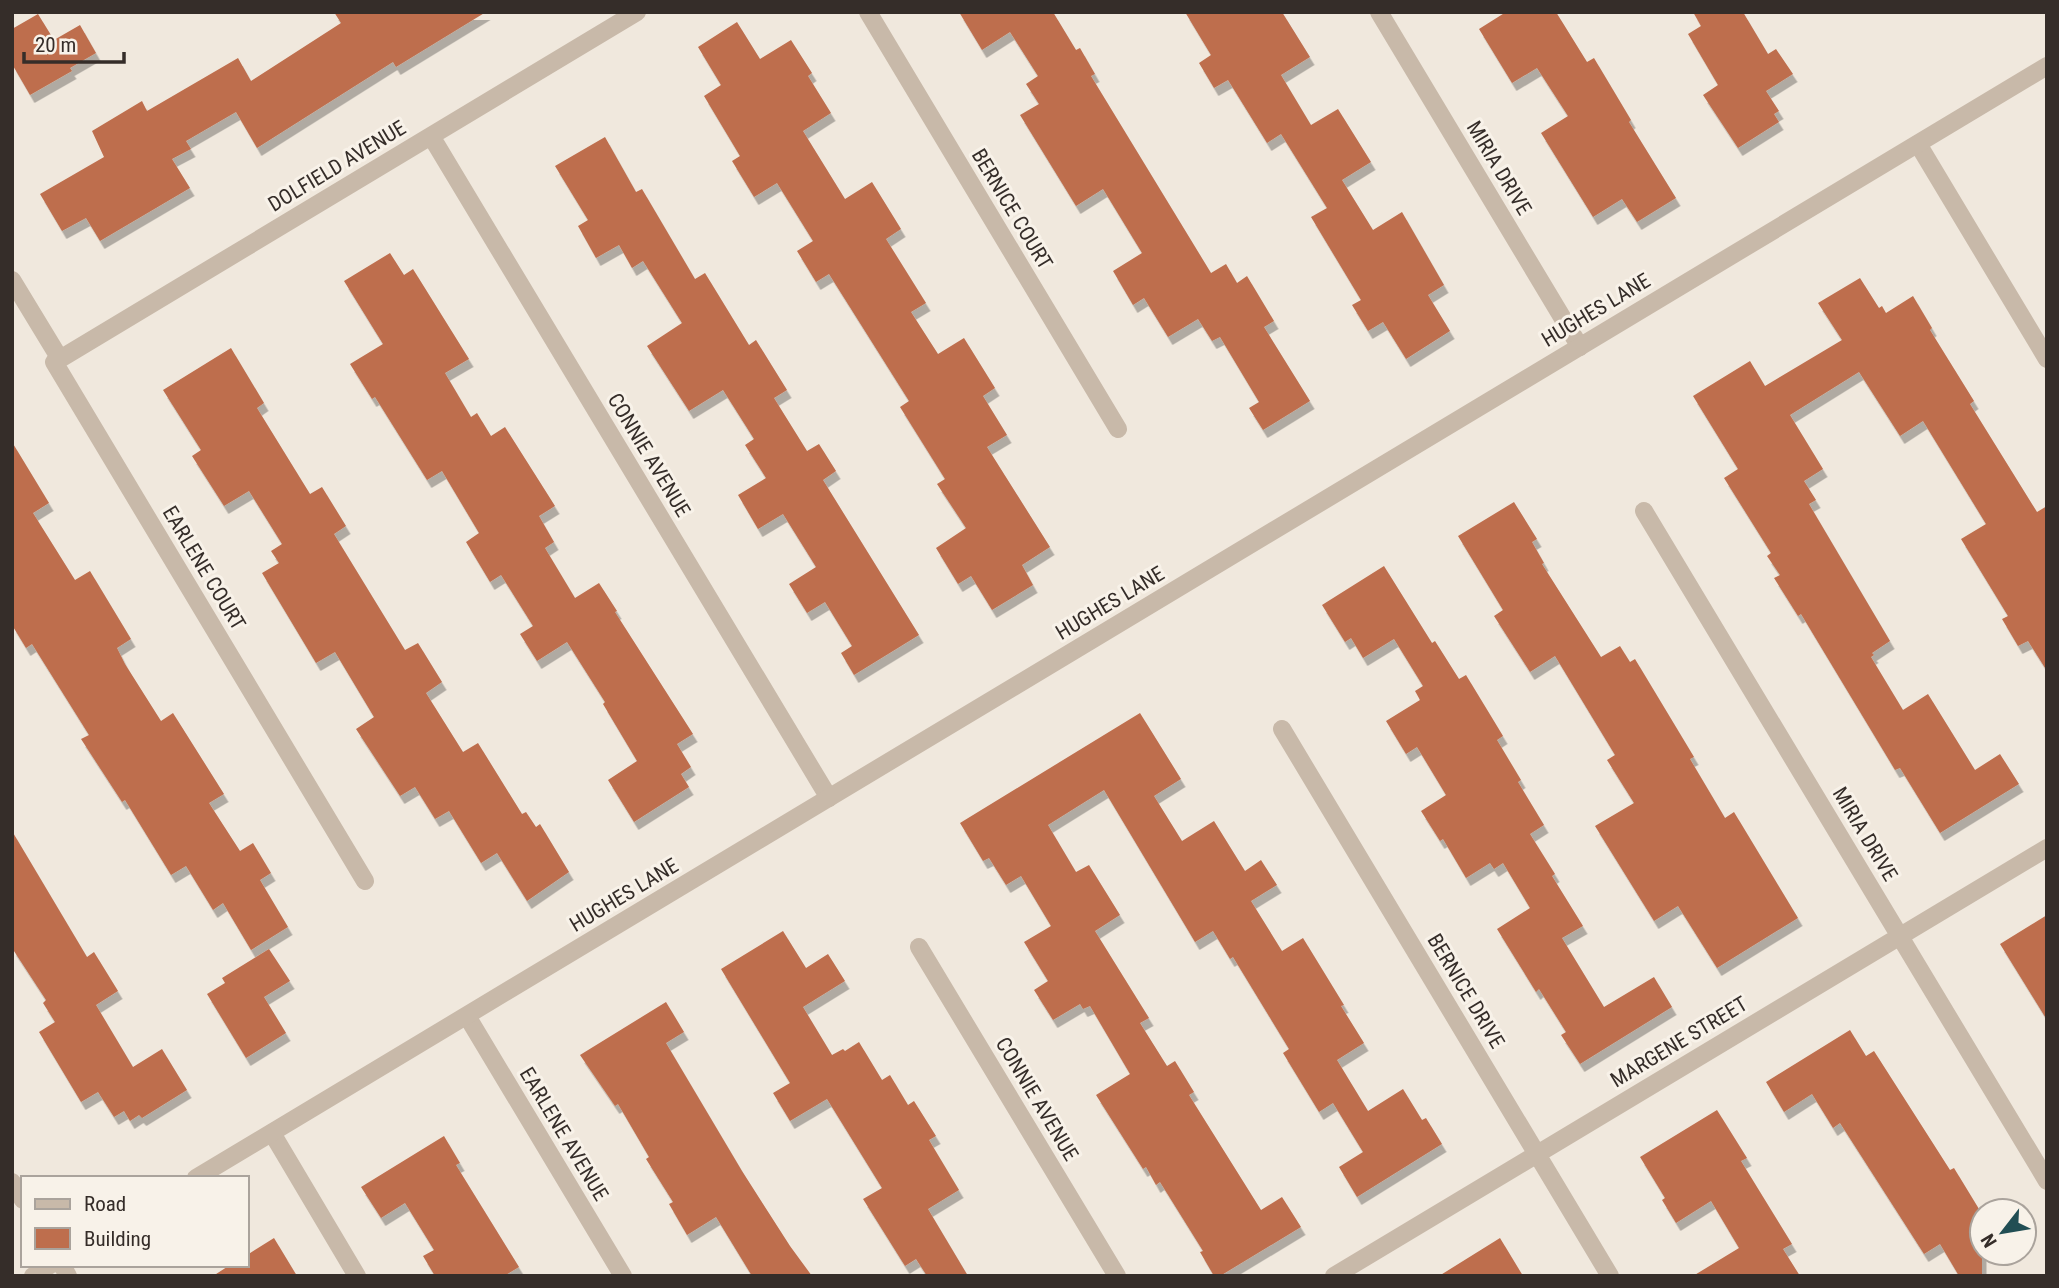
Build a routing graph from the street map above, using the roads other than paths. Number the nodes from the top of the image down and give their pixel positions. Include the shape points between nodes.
1 (637, 12) edge
2 (868, 12) edge
3 (1379, 12) edge
4 (2047, 66) edge
5 (431, 136) junction
6 (1918, 144) junction
7 (12, 280) edge
8 (1580, 347) junction
9 (60, 359) junction
10 (2047, 359) edge
11 (1118, 429) dead end
12 (1644, 511) dead end
13 (1282, 729) dead end
14 (829, 798) junction
15 (2047, 848) edge
16 (365, 881) dead end
17 (1900, 936) junction
18 (919, 947) dead end
19 (467, 1016) junction
20 (272, 1133) junction
21 (1537, 1154) junction
22 (199, 1176) edge
23 (2047, 1181) edge
24 (358, 1276) edge
25 (623, 1276) edge
26 (1116, 1276) edge
27 (1334, 1276) edge
28 (1610, 1276) edge

1 - 5 street, DOLFIELD AVENUE
2 - 11 street, BERNICE COURT
3 - 8 street, MIRIA DRIVE
4 - 6 street, HUGHES LANE
5 - 9 street, DOLFIELD AVENUE
5 - 14 street, CONNIE AVENUE
6 - 8 street, HUGHES LANE
6 - 10 street
7 - 9 street, EARLENE COURT
8 - 14 street, HUGHES LANE
9 - 16 street, EARLENE COURT via 54,362
12 - 17 street, MIRIA DRIVE
13 - 21 street, BERNICE DRIVE
14 - 19 street, HUGHES LANE
15 - 17 street, MARGENE STREET
17 - 21 street, MARGENE STREET
17 - 23 street, MIRIA DRIVE
18 - 26 street, CONNIE AVENUE
19 - 20 street, HUGHES LANE
19 - 25 street, EARLENE AVENUE
20 - 22 street, HUGHES LANE
20 - 24 street
21 - 27 street, MARGENE STREET
21 - 28 street, BERNICE DRIVE

